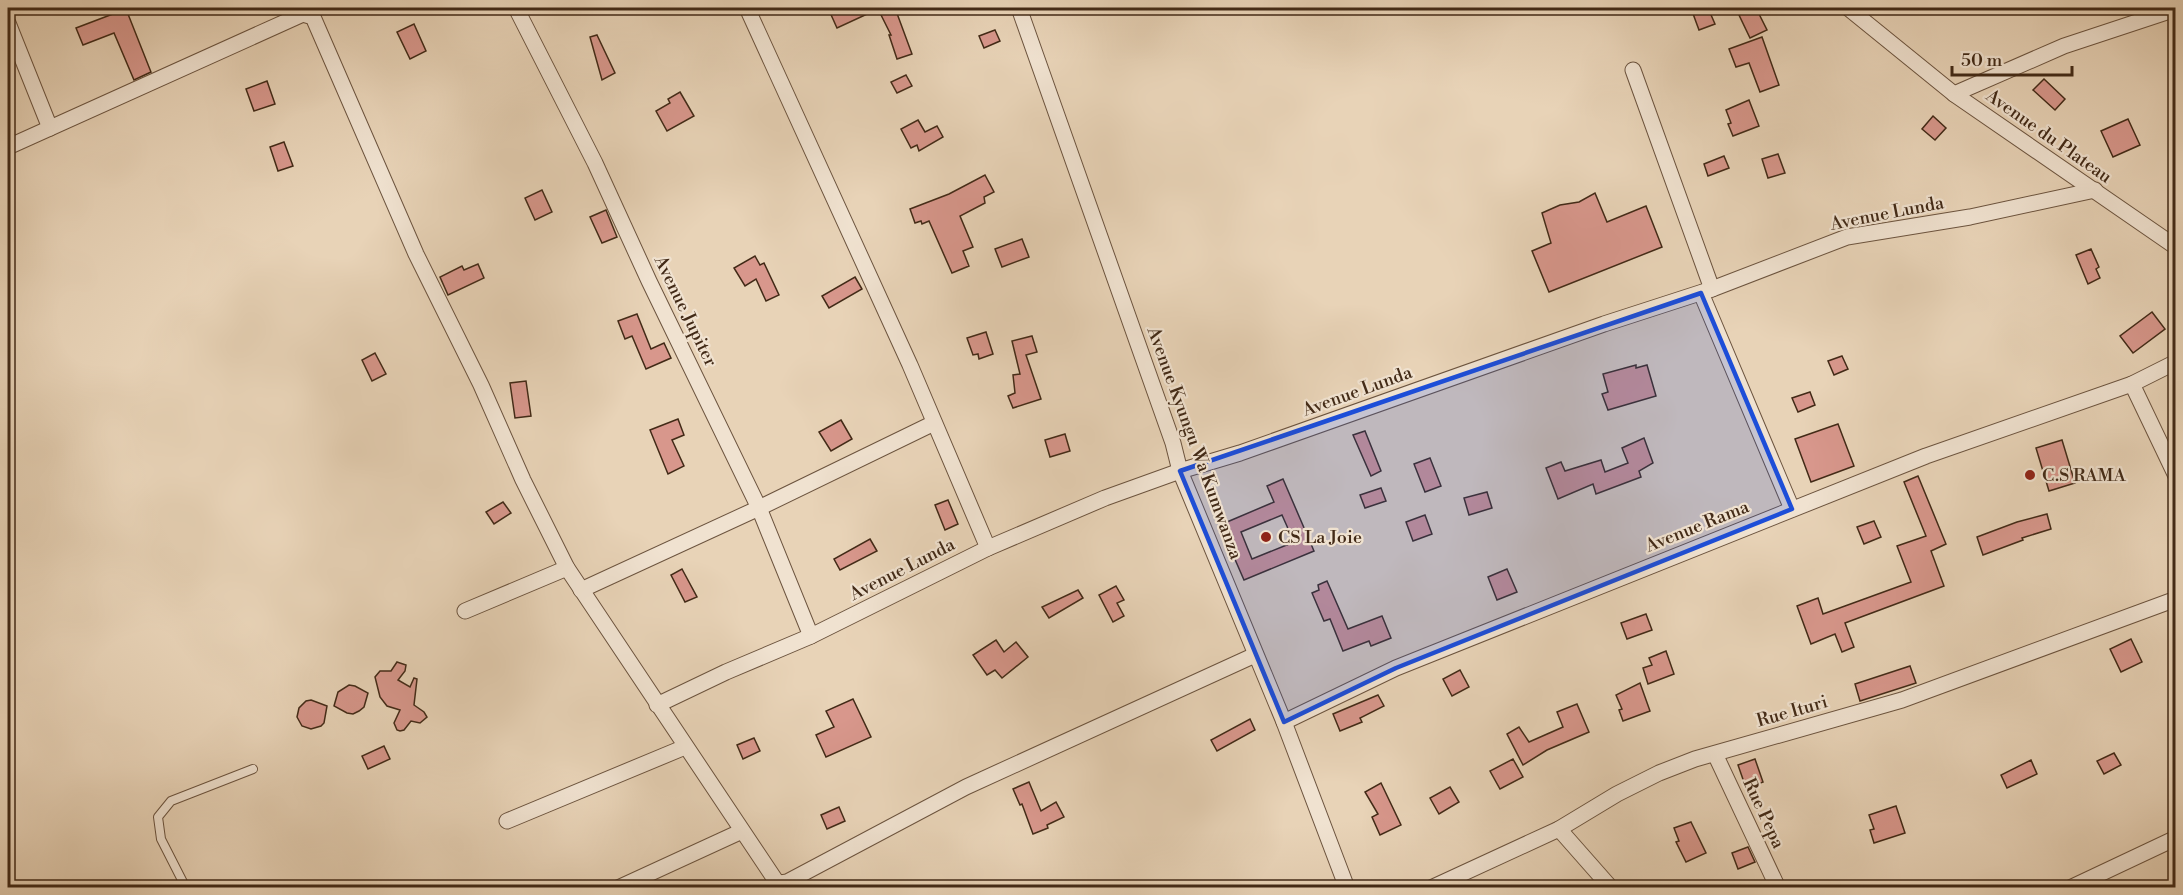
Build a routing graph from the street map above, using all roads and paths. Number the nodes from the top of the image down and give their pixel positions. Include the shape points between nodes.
1 (516, 8) edge
2 (747, 8) edge
3 (1019, 8) edge
4 (1848, 8) edge
5 (2175, 9) edge
6 (302, 11) edge
7 (8, 23) edge
8 (1633, 70) dead end
9 (1954, 94) junction
10 (50, 128) junction
11 (8, 147) edge
12 (2095, 190) junction
13 (2175, 247) edge
14 (1707, 291) junction
15 (2175, 362) edge
16 (2132, 384) junction
17 (934, 423) junction
18 (1180, 471) junction
19 (2175, 476) edge
20 (759, 508) junction
21 (1792, 509) junction
22 (988, 548) junction
23 (567, 568) junction
24 (581, 590) junction
25 (2175, 599) edge
26 (465, 611) dead end
27 (811, 636) junction
28 (1255, 655) junction
29 (657, 705) junction
30 (1284, 722) junction
31 (685, 747) junction
32 (1714, 754) junction
33 (253, 769) dead end
34 (507, 821) dead end
35 (1559, 829) junction
36 (742, 831) junction
37 (2175, 838) edge
38 (186, 888) edge
39 (618, 888) edge
40 (1347, 888) edge
41 (1431, 888) edge
42 (1611, 888) edge
43 (1778, 888) edge
44 (2070, 888) edge

1 - 20 street, Avenue Jupiter via 595,163
2 - 17 street
3 - 18 street, Avenue Kyungu Wa Kumwanza
4 - 9 street, Avenue du Plateau
5 - 9 street via 2064,46
6 - 10 street
6 - 23 street via 316,21 416,254
7 - 10 street
8 - 14 street
9 - 12 street, Avenue du Plateau
10 - 11 street
12 - 13 street, Avenue du Plateau
12 - 14 street, Avenue Lunda via 1970,217 1846,237
14 - 18 street, Avenue Lunda
14 - 21 street
15 - 16 street, Avenue Rama
16 - 19 street
16 - 21 street, Avenue Rama via 1926,456
17 - 20 street
17 - 22 street
18 - 22 street, Avenue Lunda
18 - 28 street, Avenue Kyungu Wa Kumwanza
20 - 24 street
20 - 27 street, Avenue Jupiter
21 - 30 street, Avenue Rama via 1396,668
22 - 27 street, Avenue Lunda
23 - 24 street
23 - 26 street
24 - 29 street
25 - 32 street, Rue Ituri via 1902,700
27 - 29 street, Avenue Lunda
28 - 30 street, Avenue Kyungu Wa Kumwanza
28 - 36 street via 966,787 787,882 776,881
29 - 31 street
30 - 40 street, Avenue Kyungu Wa Kumwanza
31 - 34 street
31 - 36 street
32 - 35 street, Rue Ituri via 1659,773
32 - 43 street, Rue Pepa
33 - 38 lane via 171,801 158,817 161,839
35 - 41 street, Rue Ituri
35 - 42 street
36 - 39 street
37 - 44 street

